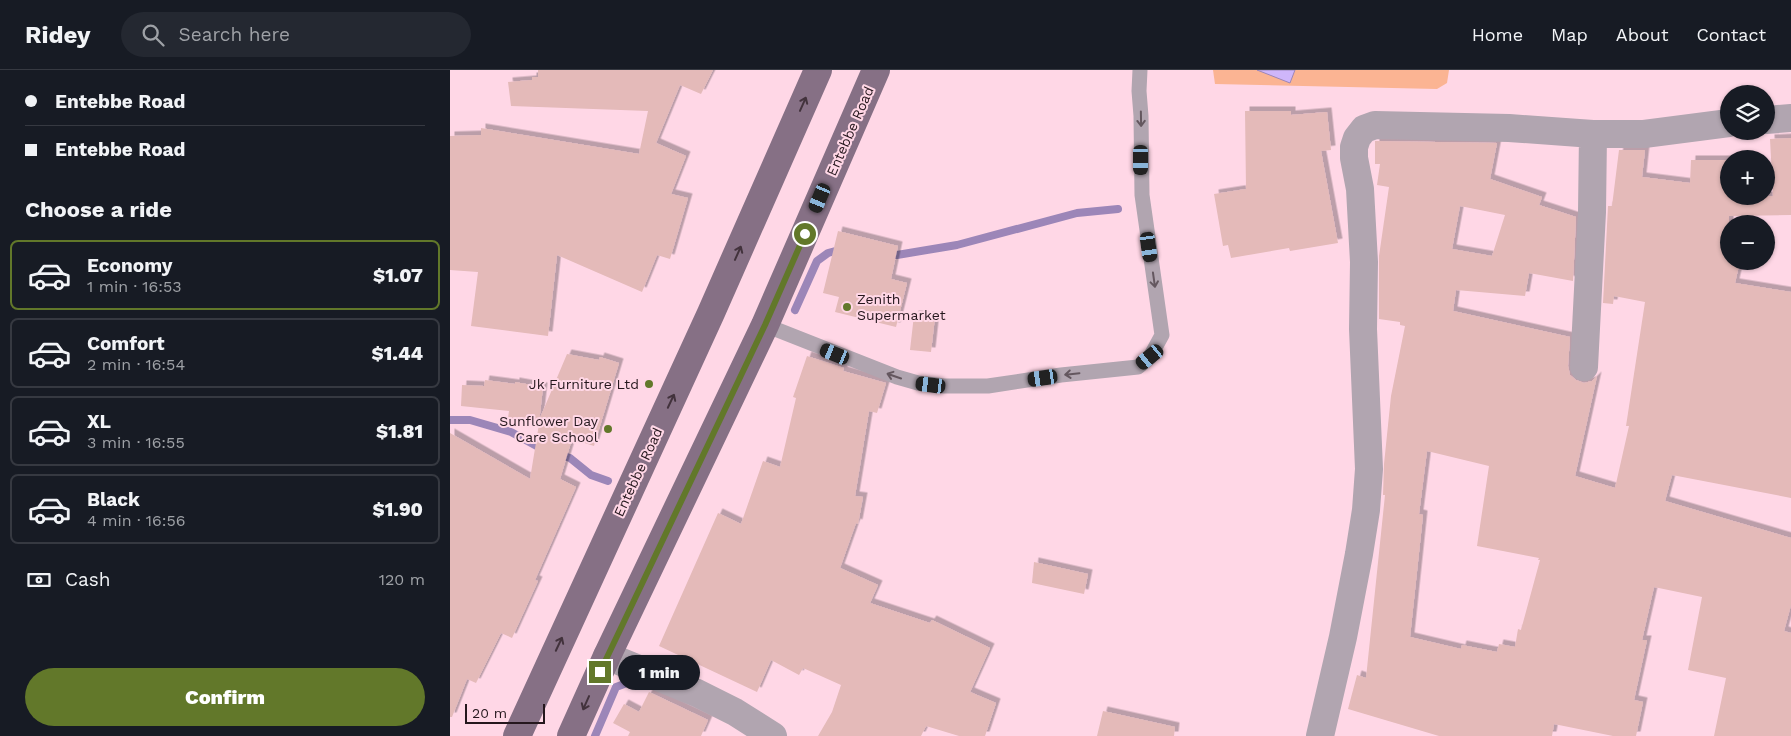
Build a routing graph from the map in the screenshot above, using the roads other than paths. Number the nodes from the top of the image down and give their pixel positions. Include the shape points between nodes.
1 (818, 70) edge
2 (876, 70) edge
3 (1140, 70) edge
4 (1791, 118) edge
5 (1775, 119) edge
6 (1720, 124) edge
7 (1593, 134) junction
8 (765, 325) junction
9 (1584, 367) dead end
10 (607, 656) junction
11 (517, 736) edge
12 (571, 736) edge
13 (773, 736) edge
14 (1320, 736) edge

11 -> 1 main road, Entebbe Road via 712,313
2 - 8 main road, Entebbe Road
3 -> 8 lane via 1142,195 1162,334 1150,357 1138,367 988,386 944,386 897,377
4 - 5 street
6 - 7 street via 1644,134
7 - 9 street
7 - 14 street via 1509,128 1375,125 1364,129 1357,138 1354,158 1360,189 1364,262 1363,329 1369,469 1359,554
8 - 10 main road, Entebbe Road
10 -> 12 main road, Entebbe Road
10 - 13 street via 697,693

